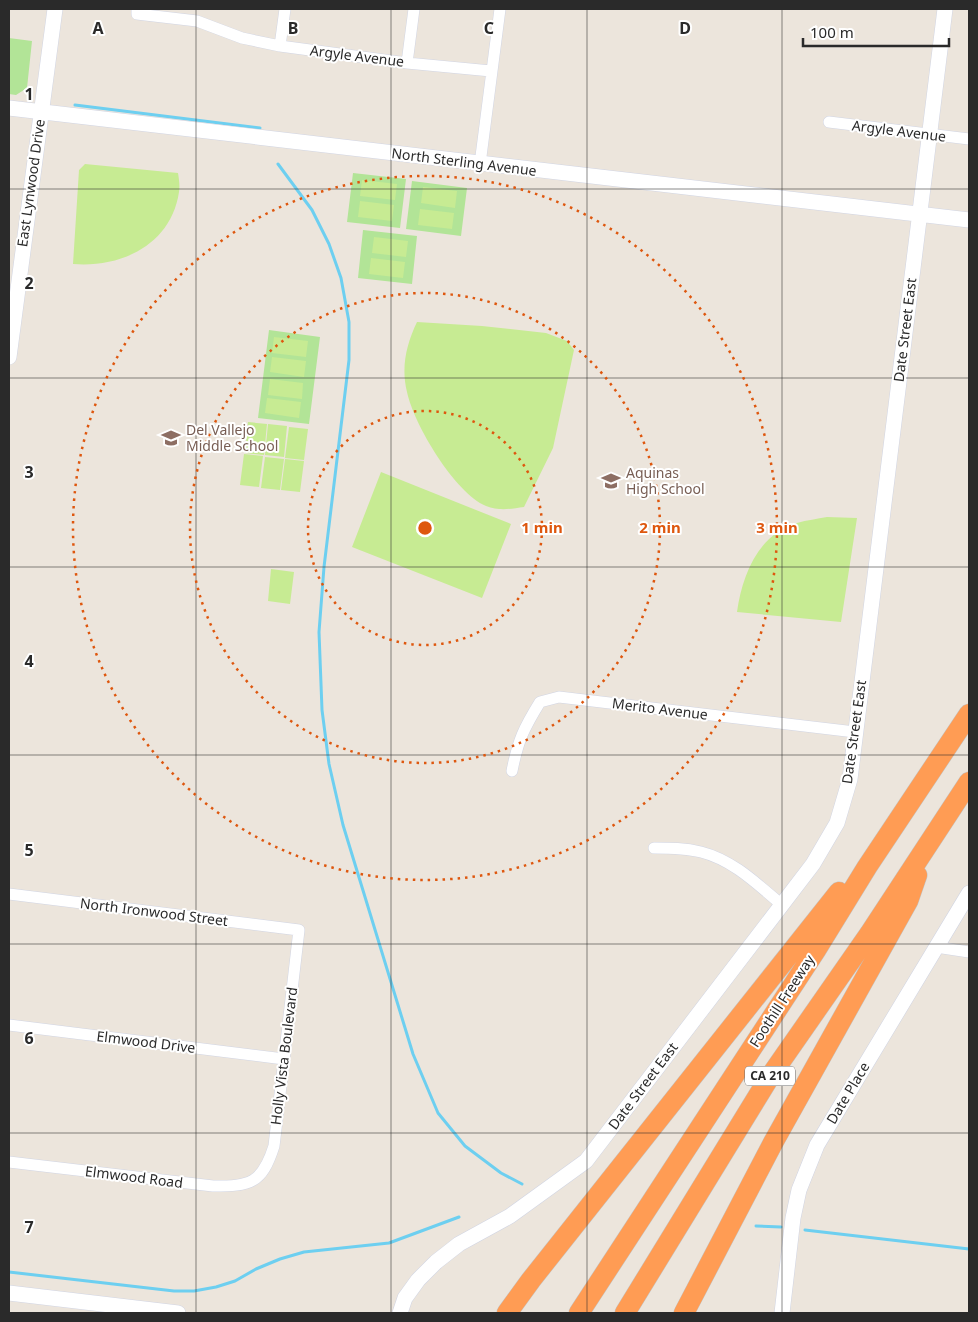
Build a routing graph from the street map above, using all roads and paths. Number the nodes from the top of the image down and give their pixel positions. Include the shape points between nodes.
1 (55, 9) edge
2 (285, 9) edge
3 (414, 9) edge
4 (500, 9) edge
5 (945, 9) edge
6 (137, 12) edge
7 (280, 46) junction
8 (407, 63) junction
9 (491, 71) junction
10 (9, 108) edge
11 (41, 112) junction
12 (829, 122) dead end
13 (930, 134) junction
14 (969, 139) edge
15 (480, 164) junction
16 (920, 215) junction
17 (969, 220) edge
18 (11, 327) edge
19 (9, 357) edge
20 (969, 714) edge
21 (856, 732) junction
22 (512, 771) dead end
23 (969, 782) edge
24 (927, 847) junction
25 (654, 848) dead end
26 (867, 867) junction
27 (969, 893) edge
28 (9, 894) edge
29 (782, 905) junction
30 (299, 930) joint
31 (936, 947) junction
32 (969, 952) edge
33 (9, 1025) edge
34 (284, 1059) junction
35 (9, 1162) edge
36 (257, 1178) joint
37 (9, 1293) edge
38 (178, 1313) edge
39 (400, 1313) edge
40 (507, 1313) edge
41 (579, 1313) edge
42 (625, 1313) edge
43 (684, 1313) edge
44 (782, 1313) edge

1 - 11 street, East Lynwood Drive
2 - 7 street
3 - 8 street
4 - 9 street
5 - 13 street, Date Street East
6 - 7 street, Argyle Avenue via 197,21 242,38
7 - 8 street, Argyle Avenue
8 - 9 street, Argyle Avenue
9 - 15 street
10 - 11 street, North Sterling Avenue
11 - 15 street, North Sterling Avenue
11 - 18 street, East Lynwood Drive
12 - 13 street, Argyle Avenue
13 - 14 street, Argyle Avenue
13 - 16 street, Date Street East
15 - 16 street, North Sterling Avenue
16 - 17 street, North Sterling Avenue
16 - 21 street, Date Street East
18 - 19 street, East Lynwood Drive
20 - 26 highway, Foothill Freeway / CA 210
21 - 22 street, Merito Avenue via 559,697 540,702 524,727
21 - 29 street, Date Street East via 850,779 837,823 813,864
23 - 24 highway, CA 210
24 - 42 highway, CA 210 via 769,1078
24 - 43 highway via 908,901 774,1141
25 - 29 street via 682,848 721,859 736,867
26 - 40 highway via 841,890
26 - 41 highway, Foothill Freeway / CA 210
27 - 31 street, Date Place
28 - 30 street, North Ironwood Street
29 - 39 street, Date Street East via 586,1161 510,1216 459,1244 436,1262 405,1298
30 - 34 street, Holly Vista Boulevard
31 - 32 street
31 - 44 street, Date Place via 817,1145 806,1170 793,1218
33 - 34 street, Elmwood Drive
34 - 36 street, Holly Vista Boulevard via 274,1146 268,1165
35 - 36 street, Elmwood Road via 213,1186 241,1185
37 - 38 street

